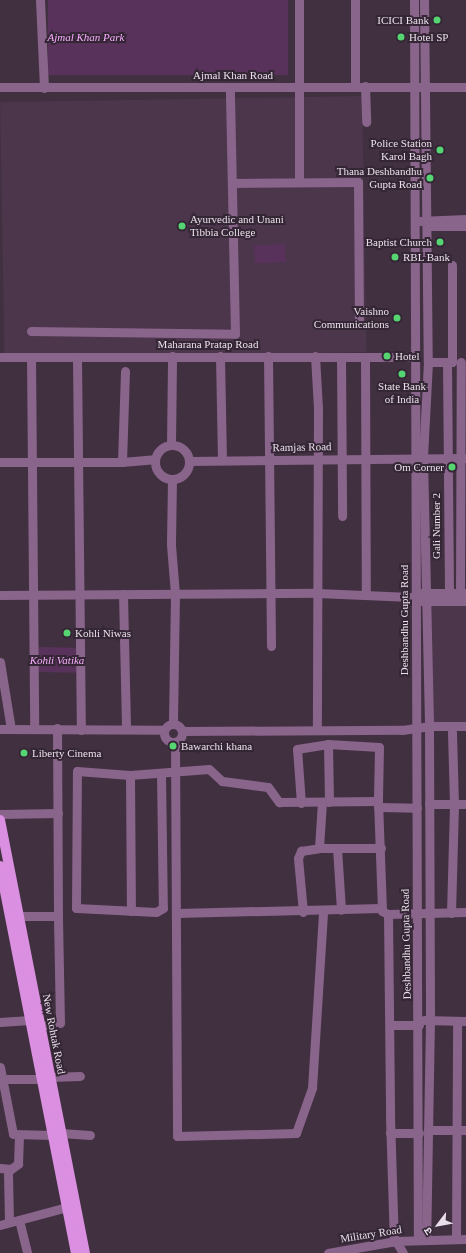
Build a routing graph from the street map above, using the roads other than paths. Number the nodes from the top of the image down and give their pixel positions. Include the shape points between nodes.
1 (40, 0) edge
2 (299, 0) edge
3 (355, 0) edge
4 (414, 0) edge
5 (424, 0) edge
6 (355, 86) junction
7 (364, 86) junction
8 (414, 86) junction
9 (424, 86) junction
10 (0, 87) edge
11 (230, 87) junction
12 (300, 87) junction
13 (466, 87) edge
14 (44, 88) junction
15 (366, 122) dead end
16 (299, 182) junction
17 (232, 183) junction
18 (466, 219) edge
19 (425, 223) junction
20 (414, 224) junction
21 (466, 226) edge
22 (452, 265) dead end
23 (359, 320) dead end
24 (31, 331) dead end
25 (172, 356) junction
26 (220, 356) junction
27 (268, 356) junction
28 (314, 356) junction
29 (0, 357) edge
30 (341, 357) junction
31 (365, 357) junction
32 (415, 357) junction
33 (31, 358) junction
34 (77, 358) junction
35 (428, 362) junction
36 (456, 362) edge
37 (125, 371) dead end
38 (171, 444) junction
39 (340, 458) junction
40 (364, 458) junction
41 (419, 458) junction
42 (448, 458) junction
43 (463, 458) edge
44 (154, 459) junction
45 (317, 459) junction
46 (189, 460) junction
47 (222, 460) junction
48 (269, 460) junction
49 (0, 462) edge
50 (122, 462) junction
51 (31, 463) junction
52 (76, 463) junction
53 (172, 479) junction
54 (342, 516) dead end
55 (317, 593) junction
56 (448, 593) junction
57 (463, 593) edge
58 (33, 594) junction
59 (78, 594) junction
60 (123, 594) junction
61 (175, 594) junction
62 (271, 594) junction
63 (0, 595) edge
64 (366, 595) junction
65 (419, 597) junction
66 (466, 601) edge
67 (271, 646) dead end
68 (0, 662) edge
69 (173, 723) junction
70 (466, 726) edge
71 (34, 728) junction
72 (56, 728) junction
73 (0, 729) edge
74 (11, 729) junction
75 (126, 729) junction
76 (317, 729) junction
77 (429, 729) junction
78 (80, 730) junction
79 (164, 730) junction
80 (417, 730) junction
81 (182, 731) junction
82 (452, 732) junction
83 (466, 732) edge
84 (175, 742) junction
85 (328, 744) junction
86 (176, 773) junction
87 (161, 774) junction
88 (130, 775) junction
89 (326, 802) junction
90 (301, 803) junction
91 (378, 804) junction
92 (429, 804) junction
93 (454, 804) junction
94 (466, 804) edge
95 (417, 808) junction
96 (58, 813) junction
97 (0, 814) edge
98 (0, 820) edge
99 (319, 848) junction
100 (336, 848) junction
101 (381, 848) junction
102 (0, 866) edge
103 (342, 910) junction
104 (131, 911) junction
105 (323, 911) junction
106 (384, 911) junction
107 (302, 912) junction
108 (466, 912) edge
109 (177, 913) junction
110 (451, 913) junction
111 (418, 914) junction
112 (429, 914) junction
113 (58, 915) junction
114 (19, 916) junction
115 (30, 1020) junction
116 (430, 1020) junction
117 (461, 1021) edge
118 (0, 1022) edge
119 (419, 1022) junction
120 (390, 1025) junction
121 (40, 1026) junction
122 (462, 1049) edge
123 (0, 1067) edge
124 (80, 1076) dead end
125 (46, 1078) junction
126 (1, 1079) edge
127 (462, 1109) edge
128 (462, 1130) edge
129 (423, 1132) junction
130 (390, 1133) junction
131 (57, 1134) junction
132 (19, 1135) junction
133 (90, 1135) dead end
134 (462, 1157) edge
135 (0, 1168) edge
136 (8, 1174) dead end
137 (67, 1207) junction
138 (19, 1220) junction
139 (4, 1223) edge
140 (422, 1239) junction
141 (456, 1239) junction
142 (466, 1239) edge
143 (395, 1241) junction
144 (369, 1250) edge
145 (27, 1253) edge
146 (76, 1253) edge
147 (85, 1253) edge
148 (332, 1253) edge
149 (403, 1253) edge

1 - 14 street
2 - 12 street
3 - 6 street
4 - 8 street, Deshbandhu Gupta Road
5 - 9 street, Deshbandhu Gupta Road
6 - 7 street, Ajmal Khan Road
6 - 12 street, Ajmal Khan Road
7 - 8 street, Ajmal Khan Road
7 - 15 street
8 - 9 street, Ajmal Khan Road
8 - 20 street, Deshbandhu Gupta Road
9 - 13 street, Ajmal Khan Road
9 - 19 street, Deshbandhu Gupta Road
10 - 14 street, Ajmal Khan Road
11 - 12 street, Ajmal Khan Road
11 - 14 street, Ajmal Khan Road
11 - 17 street
12 - 16 street
16 - 17 street
16 - 23 street via 359,184
17 - 24 street via 234,334
18 - 19 street
19 - 20 street
19 - 21 street
19 - 35 street, Deshbandhu Gupta Road
20 - 32 street, Deshbandhu Gupta Road
22 - 36 street
25 - 26 street, Maharana Pratap Road
25 - 34 street, Maharana Pratap Road
25 - 38 street
26 - 27 street, Maharana Pratap Road
26 - 47 street
27 - 28 street, Maharana Pratap Road
27 - 48 street
28 - 30 street, Maharana Pratap Road
28 - 45 street
29 - 33 street, Maharana Pratap Road
30 - 31 street, Maharana Pratap Road
30 - 39 street
31 - 32 street, Maharana Pratap Road
31 - 40 street
32 - 41 street, Deshbandhu Gupta Road
33 - 34 street, Maharana Pratap Road
33 - 51 street
34 - 52 street
35 - 36 street
35 - 41 street, Deshbandhu Gupta Road
36 - 42 street, Gali Number 2
36 - 43 street
37 - 50 street
38 - 44 street via 160,448
38 - 46 street via 184,449
39 - 40 street, Ramjas Road
39 - 45 street, Ramjas Road
39 - 54 street
40 - 41 street, Ramjas Road
40 - 64 street
41 - 42 street, Ramjas Road
41 - 65 street, Deshbandhu Gupta Road
42 - 43 street, Ramjas Road
42 - 56 street, Gali Number 2
43 - 57 street
44 - 50 street
44 - 53 street via 158,473
45 - 48 street, Ramjas Road
45 - 55 street
46 - 47 street, Ramjas Road
46 - 53 street via 185,474
47 - 48 street, Ramjas Road
48 - 62 street
49 - 51 street
50 - 52 street
51 - 52 street
51 - 58 street
52 - 59 street
53 - 61 street via 171,545
55 - 62 street
55 - 64 street
55 - 76 street
56 - 57 street
56 - 65 street
58 - 59 street
58 - 63 street
58 - 71 street
59 - 60 street
59 - 78 street
60 - 61 street
60 - 75 street
61 - 62 street
61 - 69 street
62 - 67 street
64 - 65 street
65 - 66 street
65 - 77 street, Deshbandhu Gupta Road
65 - 80 street, Deshbandhu Gupta Road
68 - 74 street
69 - 79 street
69 - 81 street via 180,726
70 - 77 street
71 - 72 street
71 - 74 street
72 - 78 street
72 - 96 street
73 - 74 street
75 - 78 street
75 - 79 street
76 - 80 street
76 - 81 street
77 - 80 street
77 - 82 street
77 - 92 street, Deshbandhu Gupta Road
79 - 84 street via 167,739
80 - 95 street, Deshbandhu Gupta Road
81 - 84 street via 182,736
82 - 83 street
82 - 93 street
84 - 86 street
85 - 89 street
85 - 90 street via 297,749
85 - 91 street via 379,748
86 - 87 street
86 - 90 street via 209,769 222,781 268,787 279,802
86 - 109 street
87 - 88 street
87 - 104 street via 163,908 156,912
88 - 104 street
88 - 104 street via 76,771 76,908
89 - 90 street
89 - 91 street
89 - 99 street
91 - 95 street
91 - 101 street
92 - 93 street
92 - 112 street, Deshbandhu Gupta Road
93 - 94 street
93 - 110 street
95 - 111 street, Deshbandhu Gupta Road
96 - 97 street
96 - 113 street
98 - 114 main road, New Rohtak Road
99 - 100 street
99 - 107 street via 299,854
100 - 101 street
100 - 103 street
101 - 106 street
102 - 115 main road, New Rohtak Road
103 - 105 street
103 - 106 street
105 - 107 street
105 - 109 street via 312,1088 296,1133 177,1136
106 - 111 street
106 - 120 street
107 - 109 street
108 - 110 street
110 - 112 street
111 - 112 street
111 - 119 street, Deshbandhu Gupta Road
112 - 116 street, Deshbandhu Gupta Road
113 - 114 street
113 - 121 street via 60,1023
114 - 121 main road, New Rohtak Road
115 - 118 street
115 - 125 main road, New Rohtak Road
116 - 117 street
116 - 119 street
116 - 129 street, Deshbandhu Gupta Road
117 - 122 street
119 - 120 street
119 - 129 street, Deshbandhu Gupta Road
120 - 130 street
121 - 125 main road, New Rohtak Road
122 - 127 street
123 - 126 street
124 - 125 street
125 - 126 street
125 - 131 main road, New Rohtak Road
126 - 132 street via 13,1134
127 - 128 street
128 - 129 street
128 - 134 street
129 - 130 street
129 - 140 street, Deshbandhu Gupta Road
130 - 143 street
131 - 132 street
131 - 133 street
131 - 137 main road, New Rohtak Road
131 - 147 main road, New Rohtak Road
132 - 135 street via 18,1164 11,1170
134 - 141 street
136 - 139 street
137 - 138 street
137 - 146 main road, New Rohtak Road
138 - 139 street
138 - 145 street
140 - 141 street, Military Road
140 - 143 street, Military Road
141 - 142 street, Military Road
143 - 144 street, Military Road
143 - 149 street
144 - 148 street, Military Road

